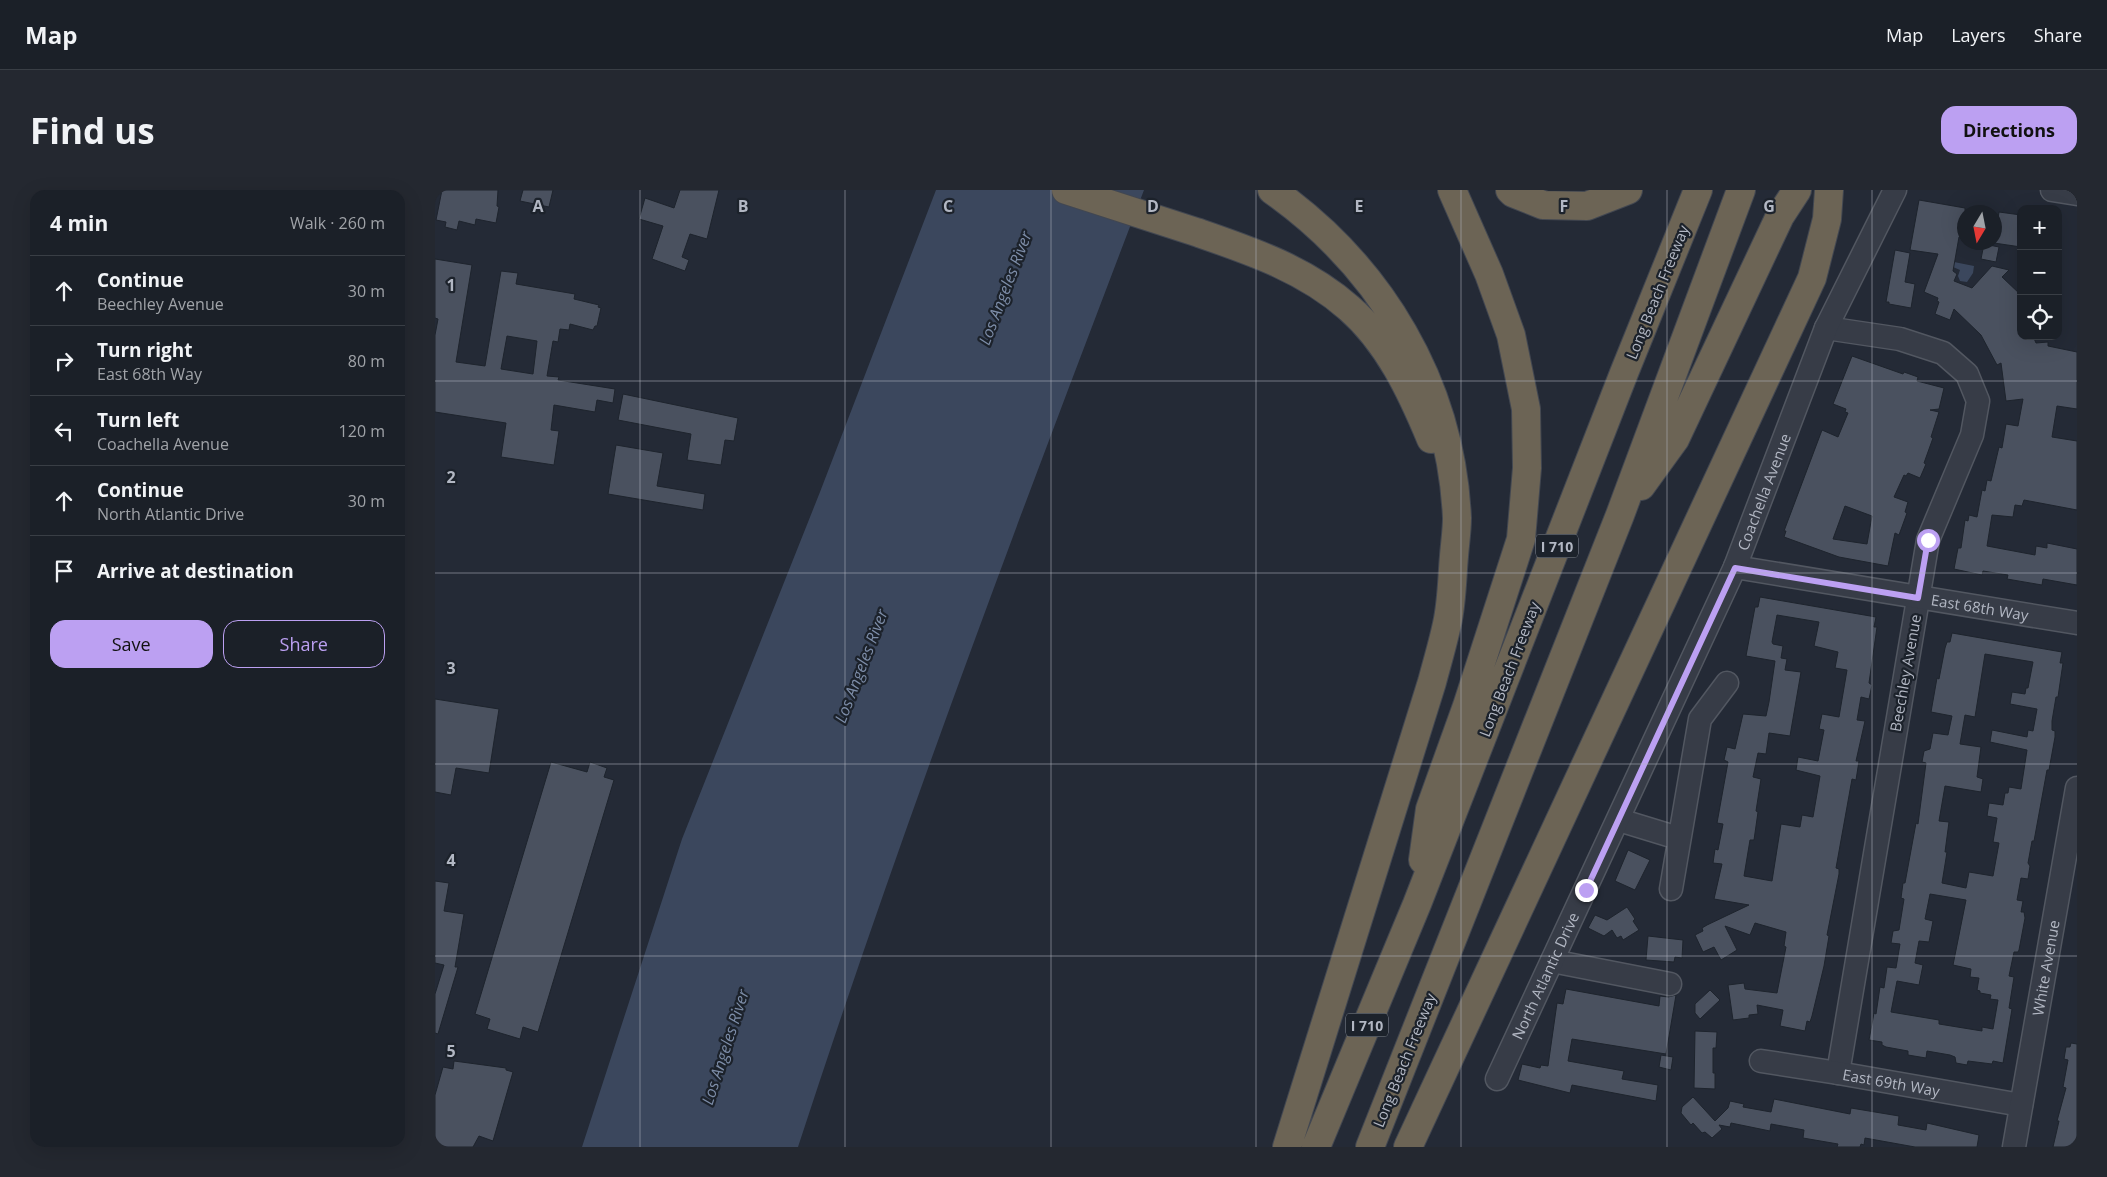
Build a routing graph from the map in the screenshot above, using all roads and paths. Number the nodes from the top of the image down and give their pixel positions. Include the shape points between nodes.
1 (1066, 190) edge
2 (1452, 190) edge
3 (1510, 190) edge
4 (1628, 190) edge
5 (1698, 190) edge
6 (1741, 190) edge
7 (1797, 190) edge
8 (1829, 190) edge
9 (1895, 190) edge
10 (2052, 190) edge
11 (1274, 192) edge
12 (2077, 194) edge
13 (1826, 328) junction
14 (1454, 493) junction
15 (1620, 514) junction
16 (1735, 568) junction
17 (1918, 598) junction
18 (2077, 623) edge
19 (1727, 683) dead end
20 (2077, 788) edge
21 (1619, 820) junction
22 (1679, 838) junction
23 (1671, 890) dead end
24 (1417, 904) junction
25 (1552, 962) junction
26 (1671, 984) dead end
27 (1761, 1061) dead end
28 (1838, 1073) junction
29 (1497, 1079) dead end
30 (2021, 1105) junction
31 (1287, 1147) edge
32 (1316, 1147) edge
33 (1370, 1147) edge
34 (1408, 1147) edge
35 (2014, 1147) edge

1 - 14 highway via 1253,252 1305,275 1349,308 1379,341 1403,376
2 - 24 highway via 1489,274 1511,335 1526,409 1527,468 1521,539 1430,809
3 - 4 highway via 1543,205 1587,206
5 - 24 highway, Long Beach Freeway / I 710
6 - 15 highway, Long Beach Freeway
7 - 15 highway via 1780,216 1675,439
8 - 34 highway via 1827,219 1812,278
9 - 13 street, Coachella Avenue
10 - 12 street
11 - 14 highway via 1330,237 1362,271 1400,327 1428,381 1447,438
13 - 16 street, Coachella Avenue
13 - 17 street, Beechley Avenue via 1900,339 1943,353 1967,374 1978,401 1972,435 1928,540
14 - 31 highway via 1457,519 1447,622 1432,682
15 - 33 highway, Long Beach Freeway
16 - 17 street, East 68th Way
16 - 21 street, Coachella Avenue
17 - 18 street, East 68th Way
17 - 28 street, Beechley Avenue
19 - 22 street via 1700,719
20 - 30 street, White Avenue
21 - 22 street
21 - 25 street, North Atlantic Drive
22 - 23 street
24 - 32 highway, Long Beach Freeway / I 710
25 - 26 street
25 - 29 street, North Atlantic Drive
27 - 28 street, East 69th Way
28 - 30 street, East 69th Way
30 - 35 street, White Avenue

